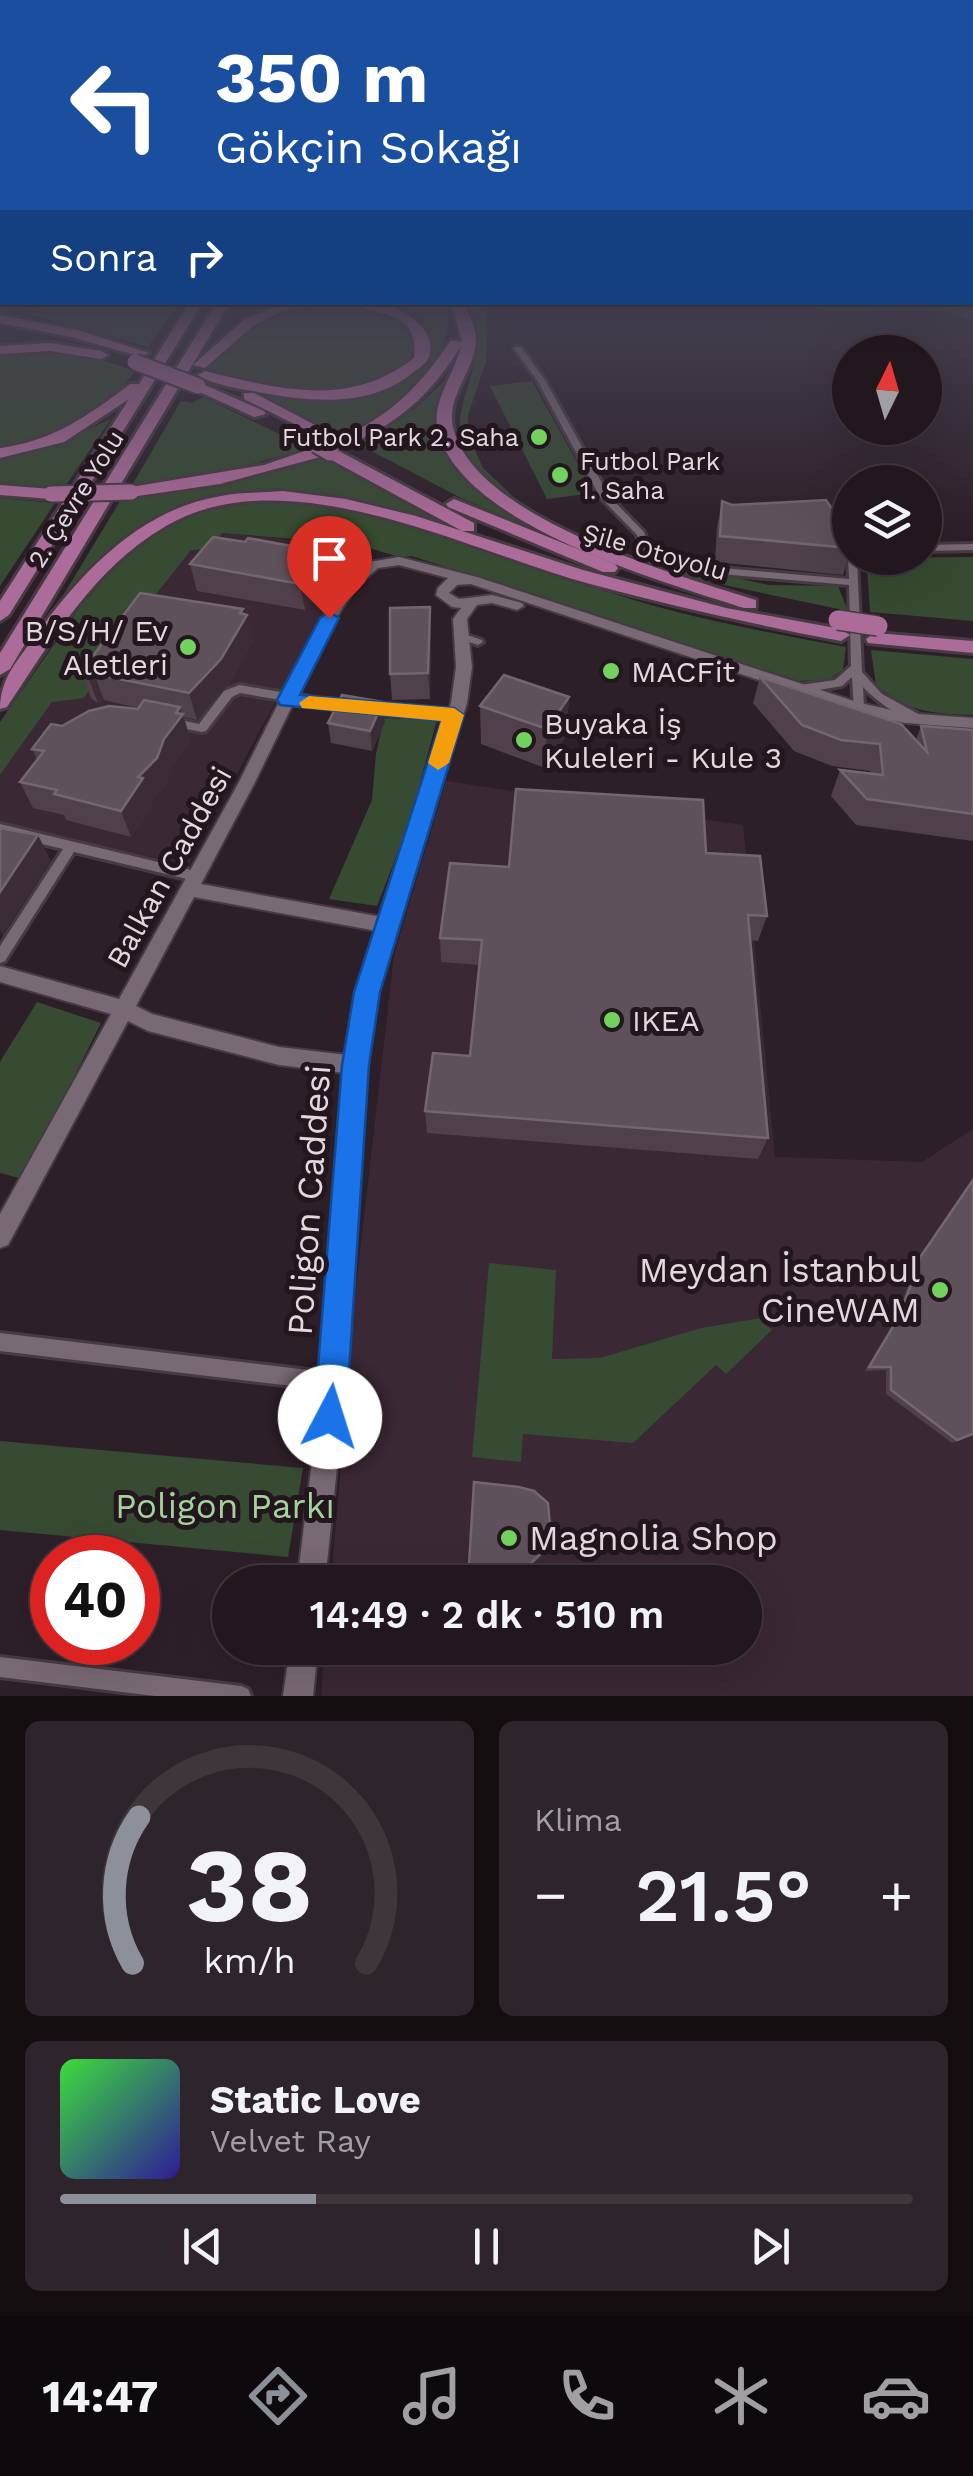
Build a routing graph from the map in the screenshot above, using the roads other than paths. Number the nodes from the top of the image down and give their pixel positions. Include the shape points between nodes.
1 (152, 372) edge
2 (177, 372) edge
3 (184, 372) edge
4 (191, 372) edge
5 (403, 372) edge
6 (441, 372) edge
7 (457, 372) edge
8 (535, 372) edge
9 (150, 376) junction
10 (202, 381) junction
11 (173, 392) junction
12 (331, 446) junction
13 (0, 453) edge
14 (0, 490) edge
15 (973, 547) edge
16 (942, 548) edge
17 (414, 562) junction
18 (855, 575) edge
19 (597, 580) junction
20 (475, 581) junction
21 (855, 583) junction
22 (443, 593) junction
23 (474, 603) junction
24 (750, 604) junction
25 (0, 615) edge
26 (839, 628) junction
27 (876, 632) junction
28 (973, 633) edge
29 (461, 636) junction
30 (478, 642) dead end
31 (973, 648) edge
32 (0, 670) edge
33 (857, 670) junction
34 (801, 689) junction
35 (279, 698) junction
36 (0, 702) edge
37 (858, 713) junction
38 (454, 715) junction
39 (153, 718) edge
40 (918, 719) junction
41 (973, 723) edge
42 (973, 733) edge
43 (0, 829) edge
44 (71, 846) junction
45 (192, 882) junction
46 (386, 925) junction
47 (0, 957) edge
48 (0, 974) edge
49 (123, 1009) junction
50 (356, 1065) junction
51 (0, 1237) edge
52 (0, 1342) edge
53 (334, 1382) junction
54 (313, 1565) edge
55 (302, 1665) edge
56 (0, 1667) edge
57 (241, 1696) edge
58 (298, 1696) edge

1 - 9 highway, 2. Çevre Yolu
2 - 10 highway, Şile Otoyolu, bridge
3 - 11 highway, 2. Çevre Yolu
4 - 11 highway
5 - 10 highway via 337,395
6 - 14 highway, bridge via 425,391 354,437 250,472 130,492
7 - 24 highway via 445,429 467,470 508,504 622,562
8 - 21 street via 606,496 641,534 646,550 721,571
9 - 13 highway via 84,428
9 - 25 highway, 2. Çevre Yolu
10 - 12 highway, Şile Otoyolu
11 - 32 highway, 2. Çevre Yolu
12 - 19 highway, Şile Otoyolu via 459,523
12 - 24 highway, Şile Otoyolu via 555,548 640,578
15 - 16 street
17 - 20 street, Balkan Caddesi
17 - 22 street
17 - 35 street, Balkan Caddesi via 387,562 357,577
18 - 21 street
19 - 26 highway, Şile Otoyolu via 740,617
19 - 36 highway via 367,506 294,495 230,499 162,522 120,549 77,595
20 - 22 street via 453,581
20 - 23 street via 486,592
20 - 34 street, Balkan Caddesi
21 - 33 street
22 - 23 street, Balkan Caddesi via 457,604
22 - 38 street via 454,653
23 - 29 street via 460,618
23 - 37 street, Balkan Caddesi via 503,601
24 - 26 highway, Şile Otoyolu
26 - 27 highway
27 - 28 highway
27 - 31 highway
29 - 30 street
29 - 38 street via 463,680
33 - 34 street via 838,682
33 - 37 street
33 - 40 street via 878,697
34 - 37 street, Balkan Caddesi
35 - 38 street
35 - 39 street via 238,689 202,728
35 - 45 street, Balkan Caddesi
37 - 40 street, Balkan Caddesi
37 - 42 street, Balkan Caddesi via 913,728
38 - 46 street, Poligon Caddesi
40 - 41 street, Balkan Caddesi
43 - 44 street
44 - 45 street
44 - 47 street
45 - 46 street
45 - 49 street, Balkan Caddesi
46 - 50 street, Poligon Caddesi
48 - 49 street
49 - 50 street via 148,1022 279,1056
49 - 51 street, Balkan Caddesi
50 - 53 street, Poligon Caddesi
52 - 53 street
53 - 54 street, Poligon Caddesi
55 - 58 street
56 - 57 street

